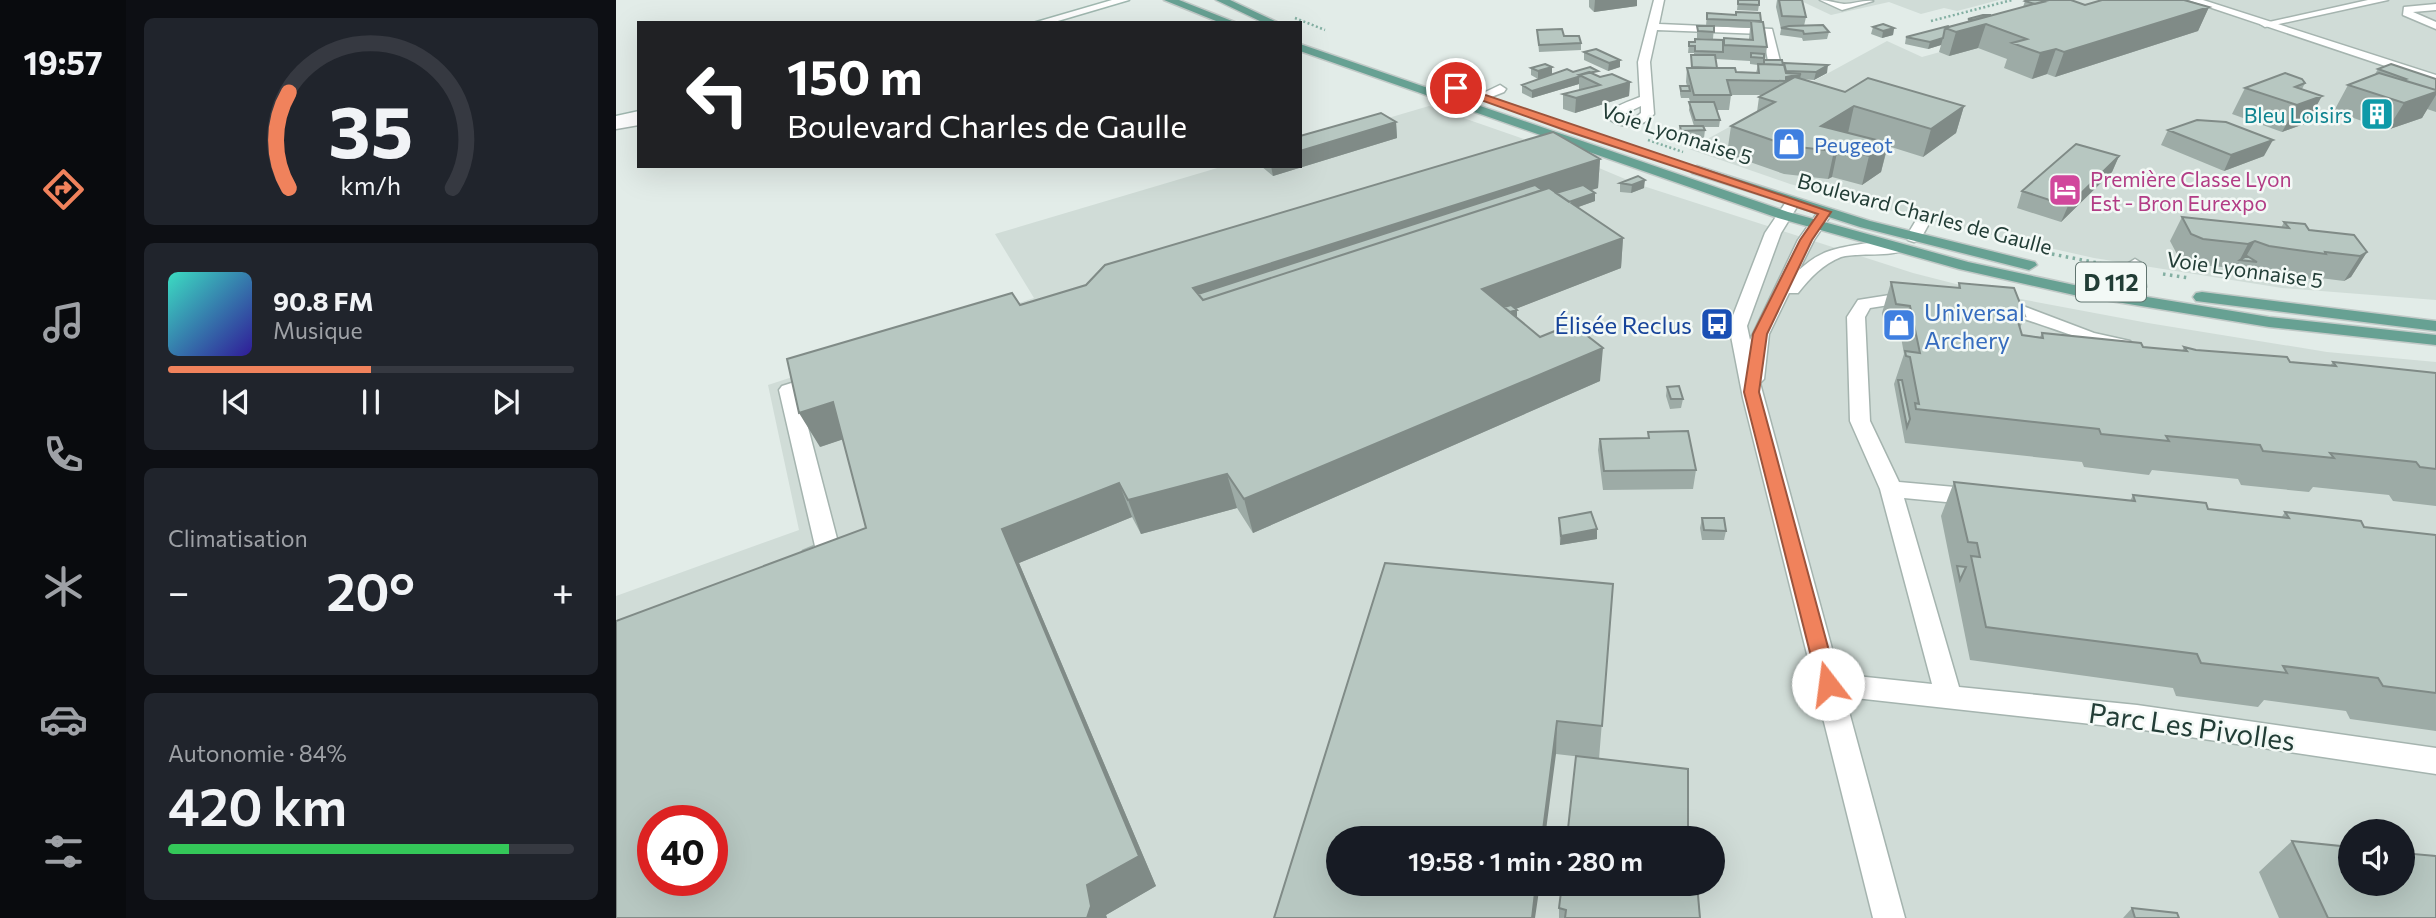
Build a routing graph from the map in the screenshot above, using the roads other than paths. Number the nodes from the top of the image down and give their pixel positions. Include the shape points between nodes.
1 (1124, 0) edge
2 (1169, 0) edge
3 (1220, 0) edge
4 (1659, 0) edge
5 (1825, 0) edge
6 (2193, 0) edge
7 (2216, 0) edge
8 (2328, 0) edge
9 (2383, 0) edge
10 (1868, 1) edge
11 (2436, 8) edge
12 (2436, 16) edge
13 (2263, 19) junction
14 (2280, 20) junction
15 (1045, 21) edge
16 (1227, 21) edge
17 (1269, 21) edge
18 (2436, 26) edge
19 (1651, 27) junction
20 (1302, 34) edge
21 (1302, 48) edge
22 (1774, 61) edge
23 (2436, 71) edge
24 (2436, 79) edge
25 (1500, 89) dead end
26 (1481, 97) junction
27 (1646, 99) dead end
28 (637, 118) edge
29 (637, 119) edge
30 (616, 120) edge
31 (616, 125) edge
32 (1572, 141) junction
33 (1541, 154) edge
34 (1788, 209) junction
35 (1820, 219) junction
36 (1923, 219) dead end
37 (1914, 237) junction
38 (1899, 248) junction
39 (1931, 297) edge
40 (1970, 302) edge
41 (2436, 326) edge
42 (1760, 334) junction
43 (2436, 340) edge
44 (2142, 349) edge
45 (841, 373) edge
46 (1751, 392) junction
47 (1891, 489) junction
48 (2000, 499) edge
49 (790, 564) edge
50 (1828, 684) junction
51 (1948, 696) junction
52 (2436, 761) edge
53 (1889, 918) edge

1 - 15 street
2 - 16 main road
3 - 17 main road
4 - 19 street
5 - 10 street via 1842,7
6 - 13 street
7 - 13 street
8 - 13 street
9 - 14 street
11 - 12 street
11 - 18 street via 2408,9 2408,16
13 - 14 street
13 - 24 street
14 - 23 street
19 - 22 street via 1766,26
19 - 27 street via 1644,62
20 - 26 main road, Boulevard Charles de Gaulle / D 112
21 - 32 main road, D 112
25 - 26 street
26 - 34 main road, Boulevard Charles de Gaulle / D 112
28 - 30 street
29 - 31 street
32 - 33 street
32 - 34 main road, D 112
34 - 35 main road, Boulevard Charles de Gaulle / D 112
34 - 46 street via 1773,233 1738,326
35 - 37 main road, Boulevard Charles de Gaulle / D 112
35 - 38 main road, Boulevard Charles de Gaulle / D 112
35 - 42 street
36 - 37 street
37 - 41 main road, Boulevard Charles de Gaulle / D 112 via 2048,270 2136,274 2315,313
38 - 42 street via 1840,252 1810,267
38 - 43 main road, Boulevard Charles de Gaulle / D 112 via 2113,296 2269,322
39 - 47 street via 1864,304 1856,317 1860,421
40 - 44 street via 2009,307 2089,337
42 - 46 street
45 - 49 street via 789,390 828,550
46 - 50 street
47 - 48 street
47 - 51 street
50 - 51 street, Parc Les Pivolles
50 - 53 street
51 - 52 street, Parc Les Pivolles via 2137,717

